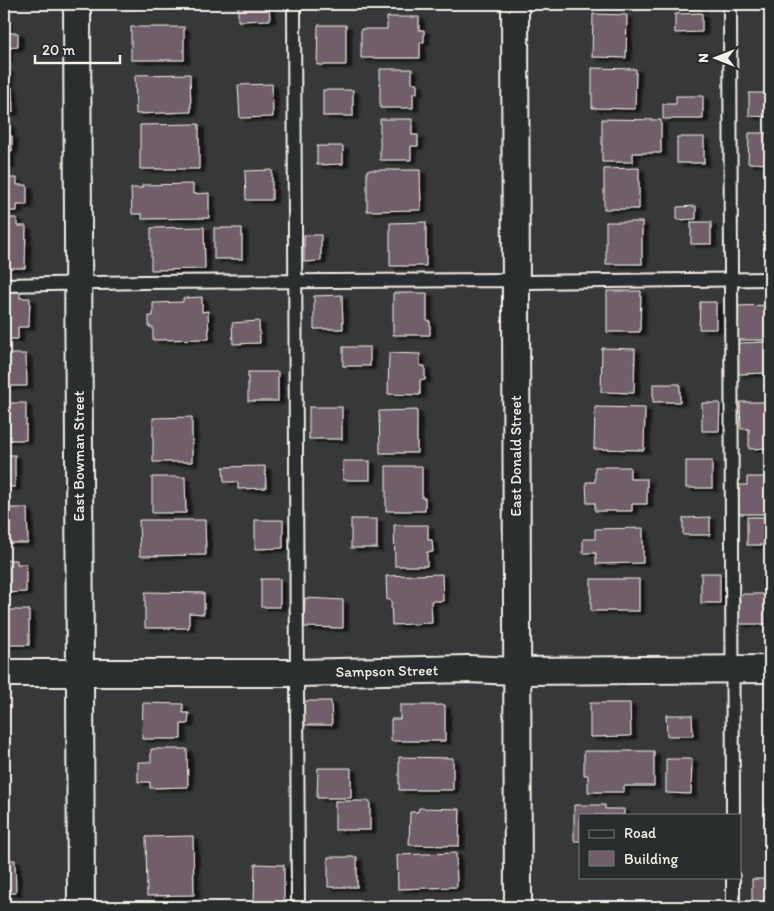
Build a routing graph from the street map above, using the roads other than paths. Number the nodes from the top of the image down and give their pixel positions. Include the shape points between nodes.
1 (77, 4) edge
2 (294, 4) edge
3 (515, 4) edge
4 (730, 4) edge
5 (731, 279) junction
6 (770, 279) edge
7 (295, 281) junction
8 (516, 281) junction
9 (78, 284) junction
10 (4, 286) edge
11 (733, 669) junction
12 (770, 669) edge
13 (518, 671) junction
14 (297, 672) junction
15 (4, 673) edge
16 (80, 673) junction
17 (733, 814) edge
18 (733, 878) edge
19 (81, 907) edge
20 (298, 907) edge
21 (518, 907) edge
22 (733, 907) edge

1 - 9 street, East Bowman Street
2 - 7 lane
3 - 8 street, East Donald Street
4 - 5 lane
5 - 6 lane
5 - 8 lane
5 - 11 lane
7 - 8 lane
7 - 9 lane
7 - 14 lane
8 - 13 street, East Donald Street
9 - 10 lane
9 - 16 street, East Bowman Street
11 - 12 street, Sampson Street
11 - 13 street, Sampson Street
11 - 17 lane
13 - 14 street, Sampson Street
13 - 21 street, East Donald Street
14 - 16 street, Sampson Street
14 - 20 lane
15 - 16 street, Sampson Street
16 - 19 street, East Bowman Street
18 - 22 lane

